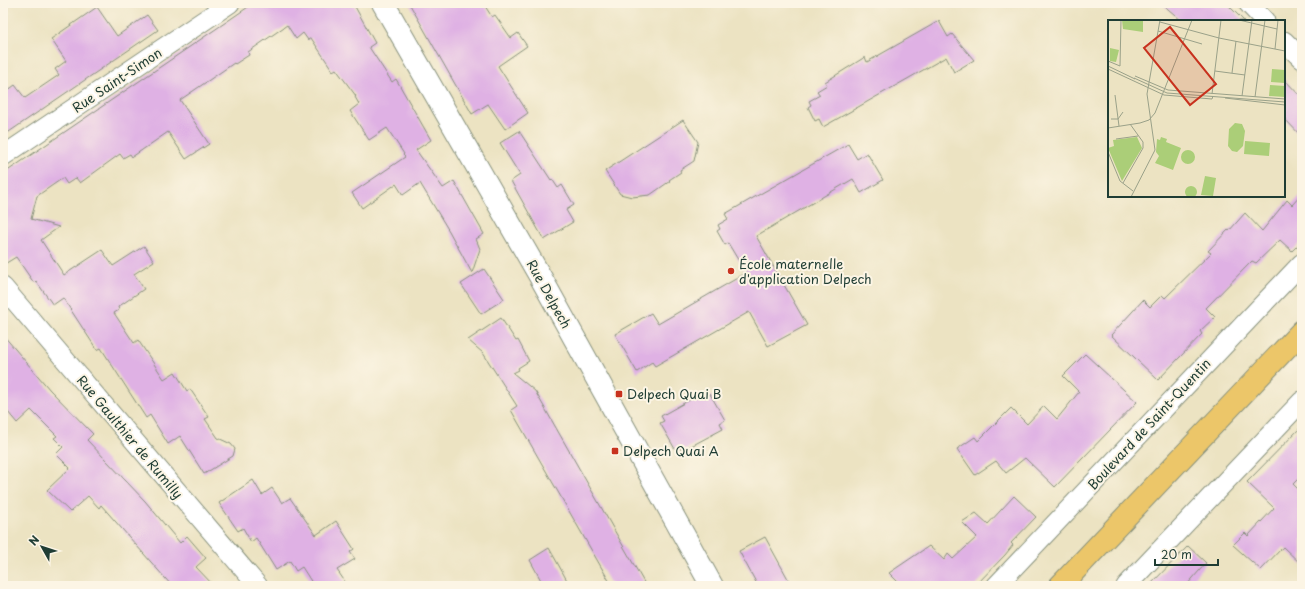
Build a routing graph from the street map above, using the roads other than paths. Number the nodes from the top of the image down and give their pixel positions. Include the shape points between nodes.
1 (230, 3) edge
2 (383, 3) edge
3 (1248, 3) edge
4 (1264, 20) edge
5 (1285, 42) edge
6 (1302, 59) edge
7 (3, 156) edge
8 (1302, 263) edge
9 (3, 287) edge
10 (1302, 331) edge
11 (1302, 401) edge
12 (258, 586) edge
13 (712, 586) edge
14 (996, 586) edge
15 (1060, 586) edge
16 (1126, 586) edge

1 - 7 street, Rue Saint-Simon
2 - 13 street, Rue Delpech via 544,284
3 - 4 street
5 - 6 street
8 - 14 street, Boulevard de Saint-Quentin
9 - 12 street, Rue Gaulthier de Rumilly
10 - 15 main road
11 - 16 street

